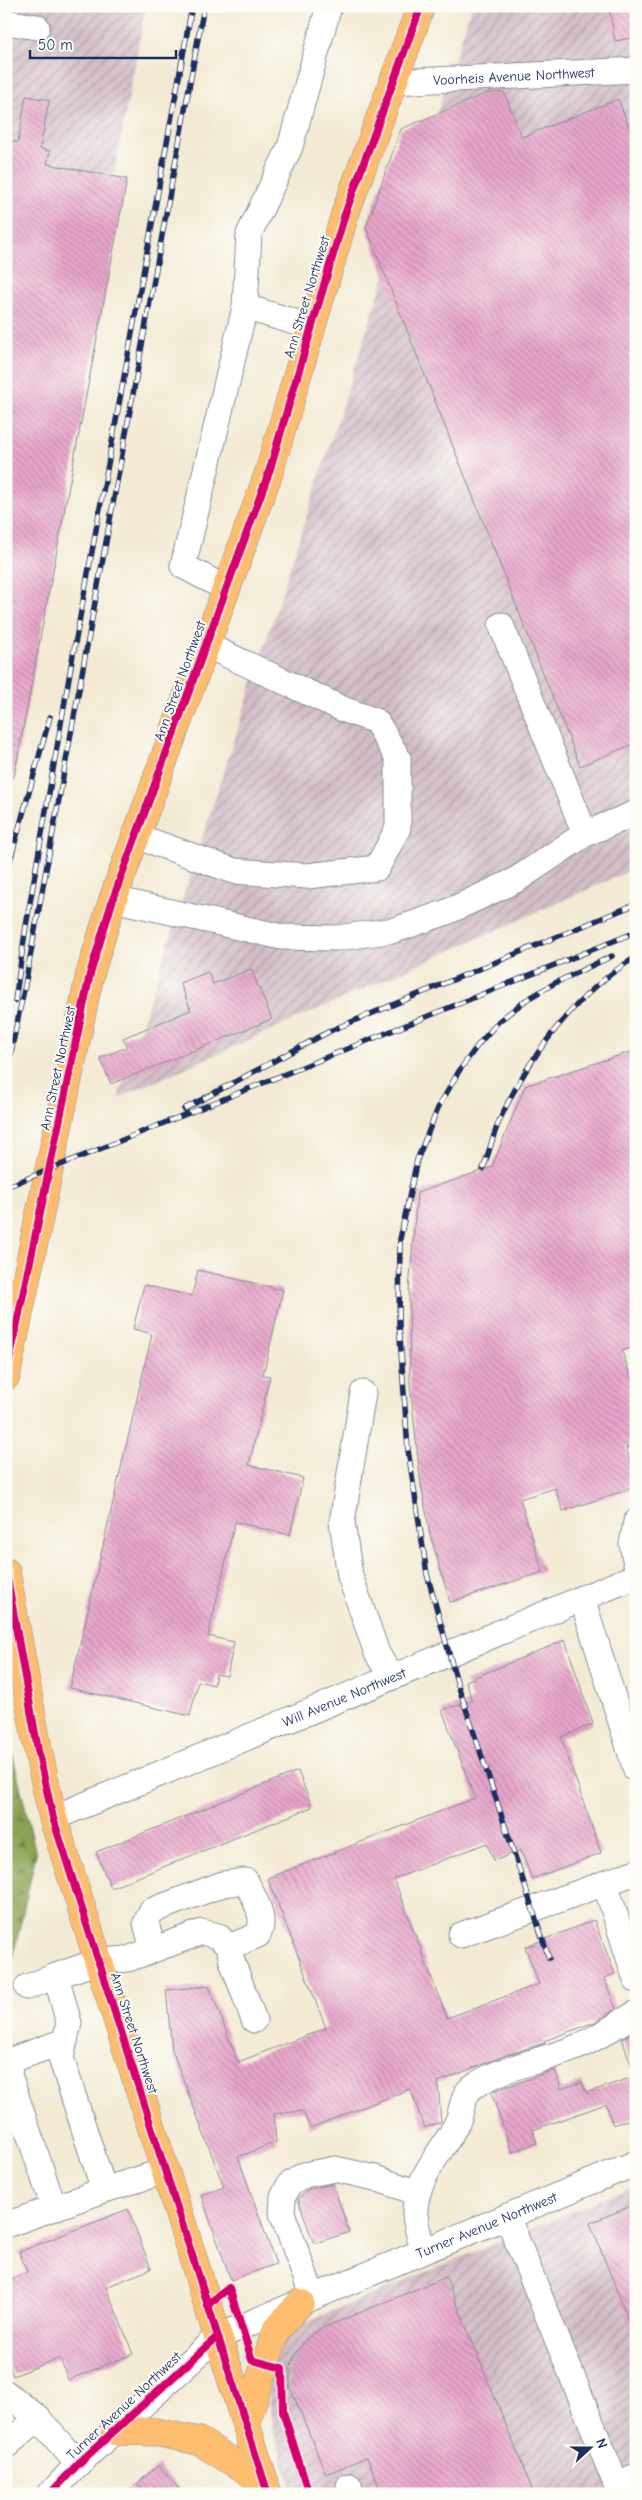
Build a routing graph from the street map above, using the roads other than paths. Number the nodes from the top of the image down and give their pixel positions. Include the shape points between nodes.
1 (329, 6) edge
2 (421, 6) edge
3 (6, 22) edge
4 (37, 27) dead end
5 (636, 70) edge
6 (393, 82) junction
7 (245, 307) junction
8 (311, 327) junction
9 (227, 588) junction
10 (501, 625) dead end
11 (206, 645) junction
12 (636, 813) edge
13 (585, 834) junction
14 (136, 836) junction
15 (113, 898) junction
16 (6, 1376) edge
17 (363, 1393) dead end
18 (636, 1522) edge
19 (636, 1564) edge
20 (6, 1572) edge
21 (636, 1576) edge
22 (582, 1598) junction
23 (391, 1677) junction
24 (630, 1731) edge
25 (636, 1770) edge
26 (53, 1818) junction
27 (636, 1872) edge
28 (605, 1883) junction
29 (461, 1935) dead end
30 (230, 1947) junction
31 (153, 1950) junction
32 (98, 1962) junction
33 (56, 1976) junction
34 (636, 1980) edge
35 (26, 1987) dead end
36 (636, 2013) edge
37 (254, 2020) dead end
38 (65, 2041) junction
39 (636, 2163) edge
40 (165, 2170) junction
41 (104, 2190) junction
42 (418, 2192) junction
43 (54, 2208) junction
44 (507, 2216) junction
45 (6, 2225) edge
46 (423, 2251) junction
47 (306, 2300) junction
48 (217, 2337) junction
49 (6, 2393) edge
50 (38, 2418) junction
51 (246, 2422) junction
52 (115, 2431) junction
53 (6, 2446) edge
54 (78, 2464) junction
55 (636, 2476) edge
56 (266, 2488) edge
57 (50, 2494) edge

1 - 7 street via 290,147 249,234
2 - 6 main road, Ann Street Northwest
3 - 4 street
5 - 6 street, Voorheis Avenue Northwest
6 - 8 main road, Ann Street Northwest via 345,214
7 - 8 street
7 - 9 street via 183,566
8 - 9 main road, Ann Street Northwest via 269,472
9 - 11 main road, Ann Street Northwest
10 - 13 street
11 - 14 main road, Ann Street Northwest
11 - 14 street via 345,710 376,721 398,758 398,828 377,868 307,876 234,871
12 - 13 street
13 - 15 street via 516,880 447,912 395,930 337,938 282,937
14 - 15 main road, Ann Street Northwest
15 - 16 main road, Ann Street Northwest via 90,974
17 - 23 street via 342,1522 350,1576 377,1653
18 - 19 street via 632,1544
20 - 26 main road, Ann Street Northwest
21 - 22 street, Will Avenue Northwest
22 - 23 street, Will Avenue Northwest
22 - 24 street
23 - 26 street, Will Avenue Northwest
24 - 25 street
26 - 32 main road, Ann Street Northwest
27 - 28 street
28 - 29 street
28 - 34 street
30 - 31 street via 218,1936 202,1932
30 - 31 street via 258,1935 261,1928 262,1918 246,1881 223,1884 151,1911 146,1923
30 - 37 street
31 - 32 street via 128,1959
32 - 33 street
32 - 40 main road, Ann Street Northwest
33 - 35 street
33 - 38 street via 69,2023
36 - 42 street via 576,2047 471,2087 463,2099 458,2121 423,2178
38 - 41 street via 61,2058
38 - 43 street via 14,2059 9,2075
39 - 44 street, Turner Avenue Northwest
40 - 41 street
40 - 48 main road, Ann Street Northwest
41 - 43 street
42 - 46 street via 414,2212
42 - 47 street via 335,2169 304,2176 289,2185 282,2197 282,2213
43 - 45 street
44 - 46 street, Turner Avenue Northwest
44 - 55 street via 616,2484
46 - 47 street, Turner Avenue Northwest
47 - 48 street, Turner Avenue Northwest
47 - 51 main road via 276,2331
48 - 51 main road, Ann Street Northwest
48 - 52 street, Turner Avenue Northwest
49 - 50 street
50 - 53 street
50 - 54 street
51 - 56 main road, Ann Street Northwest
52 - 54 street, Turner Avenue Northwest
52 - 56 main road via 155,2432 199,2441
54 - 57 street, Turner Avenue Northwest

